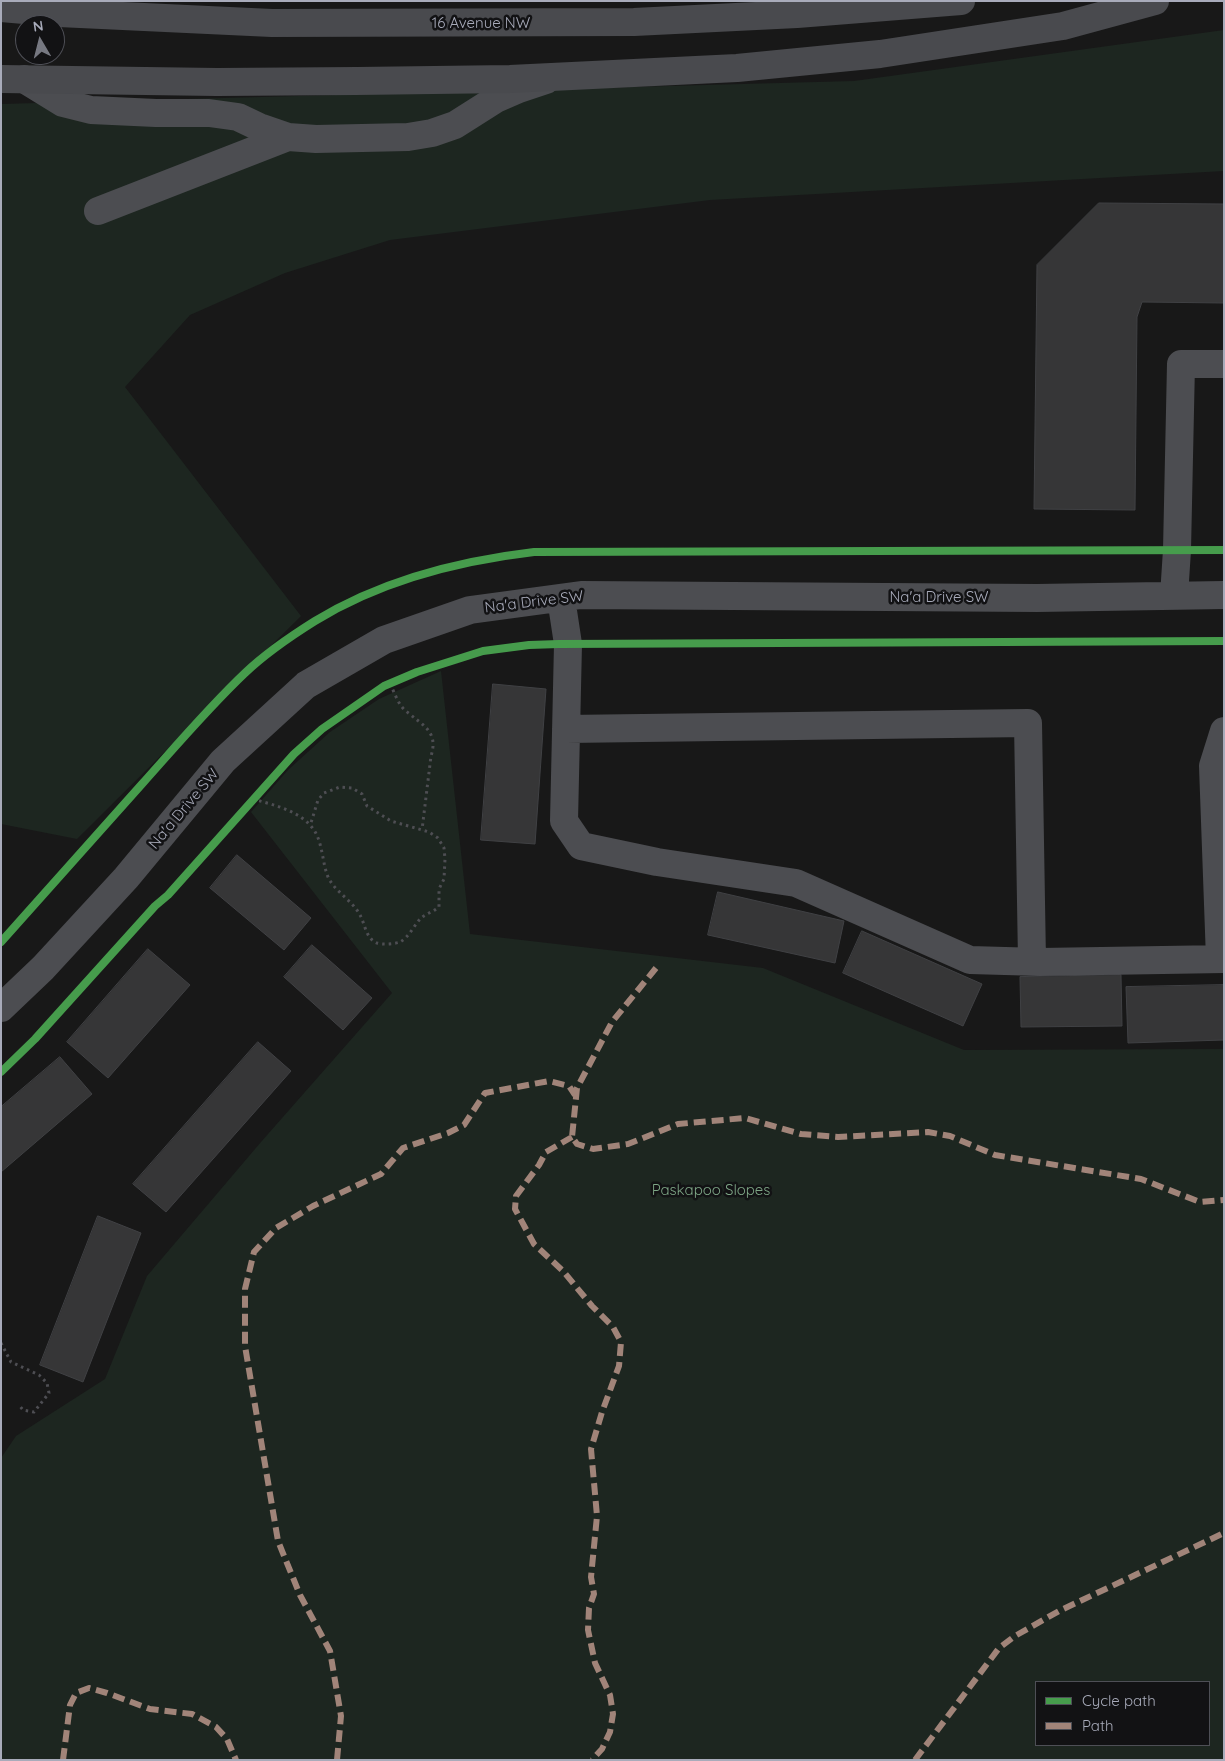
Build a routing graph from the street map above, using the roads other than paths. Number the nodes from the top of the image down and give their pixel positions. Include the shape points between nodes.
1 (961, 1) edge
2 (1155, 1) edge
3 (1, 8) edge
4 (555, 77) junction
5 (13, 79) edge
6 (288, 137) junction
7 (98, 211) dead end
8 (1224, 364) edge
9 (1224, 595) edge
10 (1174, 596) junction
11 (561, 598) junction
12 (566, 729) junction
13 (1224, 731) edge
14 (1222, 959) edge
15 (1032, 961) junction
16 (1, 1008) edge

1 - 3 highway, 16 Avenue NW via 797,14 624,22 272,23
2 - 4 highway via 1063,26 880,54 736,68
4 - 5 highway via 227,82
4 - 6 street via 496,99 454,125 432,133 408,137
5 - 6 street via 63,103 91,110 238,117
6 - 7 street
8 - 10 street via 1181,364
9 - 10 street, Na'a Drive SW
10 - 11 street, Na'a Drive SW via 581,595
11 - 12 street via 568,644
11 - 16 street, Na'a Drive SW via 470,610 384,640 306,685 223,761 126,878 43,968
12 - 15 street via 564,821 581,846 657,862 796,883 970,960
12 - 15 street via 1028,723
13 - 14 street via 1213,766
14 - 15 street

